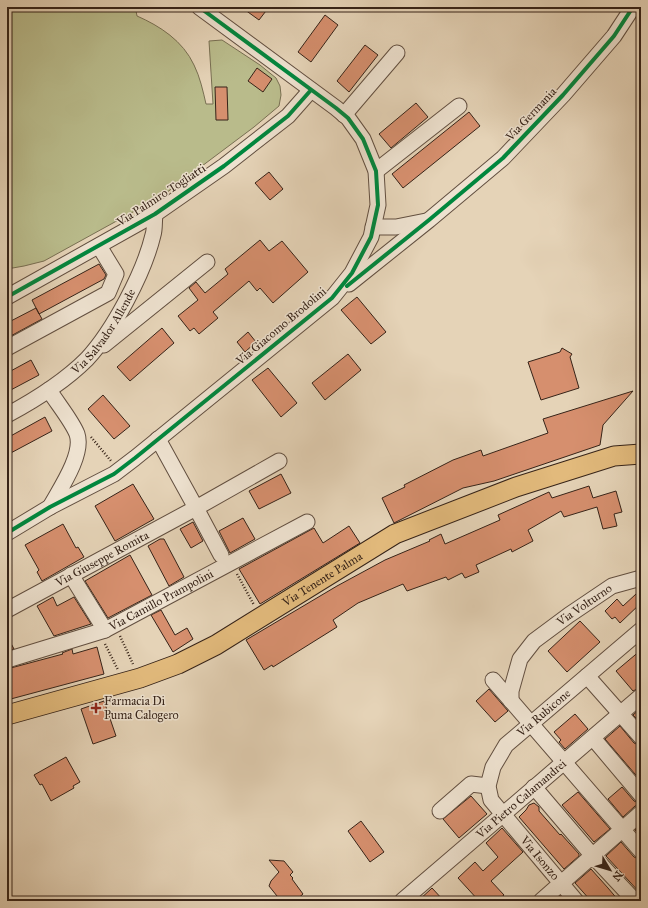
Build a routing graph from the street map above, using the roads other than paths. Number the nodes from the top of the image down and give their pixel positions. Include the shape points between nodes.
1 (199, 7) edge
2 (633, 7) edge
3 (397, 53) dead end
4 (311, 90) junction
5 (458, 106) dead end
6 (344, 115) junction
7 (376, 171) junction
8 (155, 214) junction
9 (429, 220) junction
10 (372, 232) junction
11 (99, 246) junction
12 (385, 255) junction
13 (207, 262) dead end
14 (7, 297) edge
15 (332, 298) junction
16 (7, 348) edge
17 (87, 358) junction
18 (49, 390) junction
19 (7, 415) edge
20 (158, 440) junction
21 (641, 454) edge
22 (279, 462) dead end
23 (50, 507) junction
24 (196, 508) junction
25 (307, 522) dead end
26 (7, 533) edge
27 (226, 559) junction
28 (71, 575) junction
29 (641, 578) edge
30 (7, 610) edge
31 (106, 629) junction
32 (641, 630) edge
33 (7, 660) edge
34 (587, 676) junction
35 (492, 680) dead end
36 (641, 696) edge
37 (511, 701) junction
38 (621, 713) junction
39 (7, 716) edge
40 (531, 723) junction
41 (641, 737) edge
42 (593, 738) junction
43 (565, 762) junction
44 (488, 786) junction
45 (534, 787) junction
46 (641, 795) edge
47 (440, 811) dead end
48 (641, 813) edge
49 (503, 815) junction
50 (622, 829) junction
51 (641, 851) edge
52 (592, 855) junction
53 (561, 883) junction
54 (404, 900) edge
55 (541, 901) edge
56 (576, 901) edge
57 (634, 901) edge

1 - 4 street, Via Giacomo Brodolini
2 - 9 street, Via Germania via 614,36 517,144
3 - 6 street
4 - 6 street, Via Giacomo Brodolini
4 - 8 street, Via Palmiro Togliatti via 288,116 224,166
5 - 7 street
6 - 7 street, Via Giacomo Brodolini via 363,139
7 - 10 street, Via Giacomo Brodolini via 378,205
8 - 11 street, Via Palmiro Togliatti
8 - 17 street, Via Salvador Allende via 154,234 138,276 116,318
9 - 10 street
9 - 12 street, Via Germania
10 - 12 street
10 - 15 street, Via Giacomo Brodolini via 352,273
11 - 14 street, Via Palmiro Togliatti
11 - 16 street via 116,274 108,293
12 - 15 street, Via Germania
13 - 17 street
15 - 20 street, Via Giacomo Brodolini
17 - 18 street, Via Salvador Allende
18 - 19 street, Via Salvador Allende
18 - 23 street via 78,440 77,453
20 - 23 street, Via Giacomo Brodolini via 114,474
20 - 24 street
21 - 39 main road, Via Tenente Palma via 614,456 516,487 396,534 216,645 178,664 132,681
22 - 24 street, Via Giuseppe Romita
23 - 26 street, Via Giacomo Brodolini
24 - 27 street
24 - 28 street, Via Giuseppe Romita
25 - 27 street, Via Camillo Prampolini
27 - 31 street, Via Camillo Prampolini
28 - 30 street, Via Giuseppe Romita
28 - 31 street
29 - 37 street, Via Volturno via 612,586 534,641 520,659 511,691
31 - 33 street, Via Camillo Prampolini
32 - 34 street, Via Rubicone
34 - 38 street
34 - 40 street, Via Rubicone
35 - 37 street
36 - 38 street, Via Pietro Calamandrei
37 - 40 street
38 - 41 street
38 - 42 street, Via Pietro Calamandrei
40 - 43 street
40 - 44 street, Via Rubicone via 506,745 493,767
42 - 43 street, Via Pietro Calamandrei
42 - 46 street
43 - 45 street, Via Pietro Calamandrei
43 - 50 street
44 - 47 street via 470,784
44 - 49 street via 491,800
45 - 49 street, Via Pietro Calamandrei
45 - 52 street
48 - 50 street
49 - 53 street, Via Isonzo
49 - 54 street, Via Pietro Calamandrei
50 - 51 street
50 - 52 street
52 - 53 street
52 - 57 street
53 - 55 street
53 - 56 street, Via Isonzo

